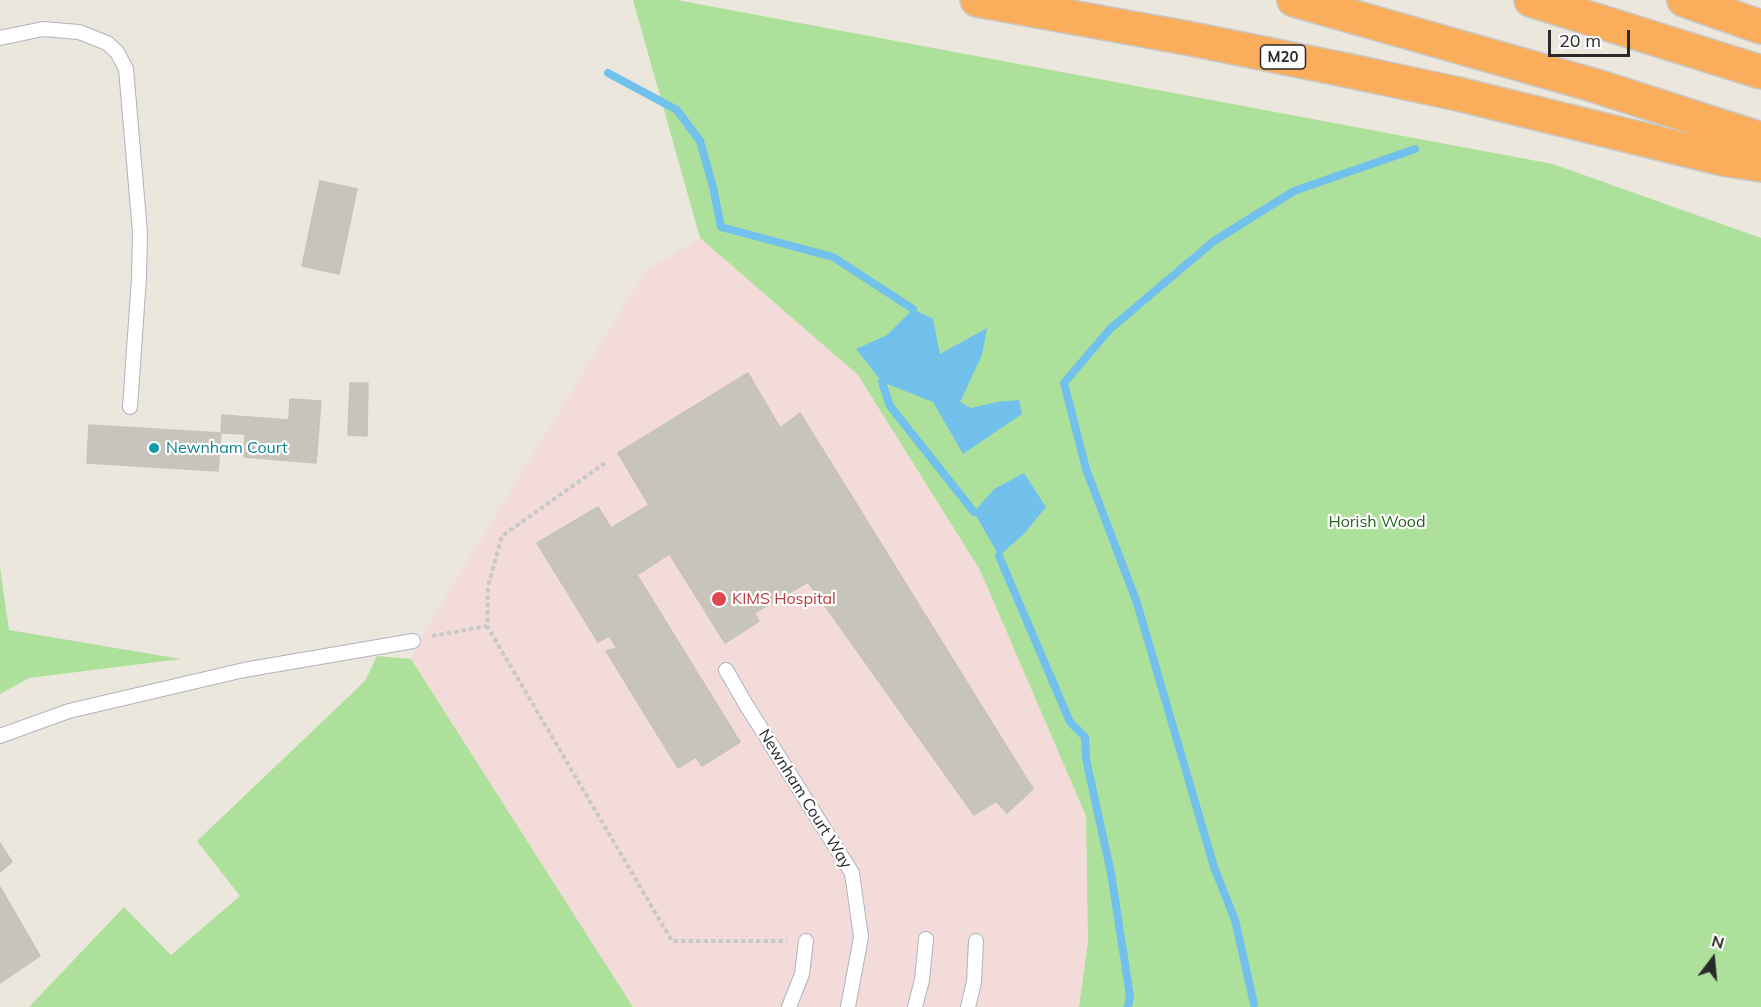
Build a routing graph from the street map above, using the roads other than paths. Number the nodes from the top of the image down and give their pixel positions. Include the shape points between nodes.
1 (976, 0) edge
2 (1294, 0) edge
3 (1531, 0) edge
4 (1684, 0) edge
5 (1761, 27) edge
6 (0, 38) edge
7 (1761, 72) edge
8 (1761, 139) edge
9 (1761, 165) edge
10 (130, 407) dead end
11 (413, 641) road end
12 (726, 670) dead end
13 (0, 736) edge
14 (926, 939) dead end
15 (806, 941) road end
16 (976, 941) dead end
17 (789, 1007) edge
18 (848, 1007) edge
19 (915, 1007) edge
20 (968, 1007) edge

1 - 9 highway, M20 via 1350,71
2 - 8 highway via 1581,82
3 - 7 highway
4 - 5 highway
6 - 10 lane via 43,29 79,32 107,43 126,69 140,232
11 - 13 lane via 244,670 69,711
12 - 18 lane, Newnham Court Way via 852,873 861,937
14 - 19 lane
15 - 17 lane via 802,974
16 - 20 lane

